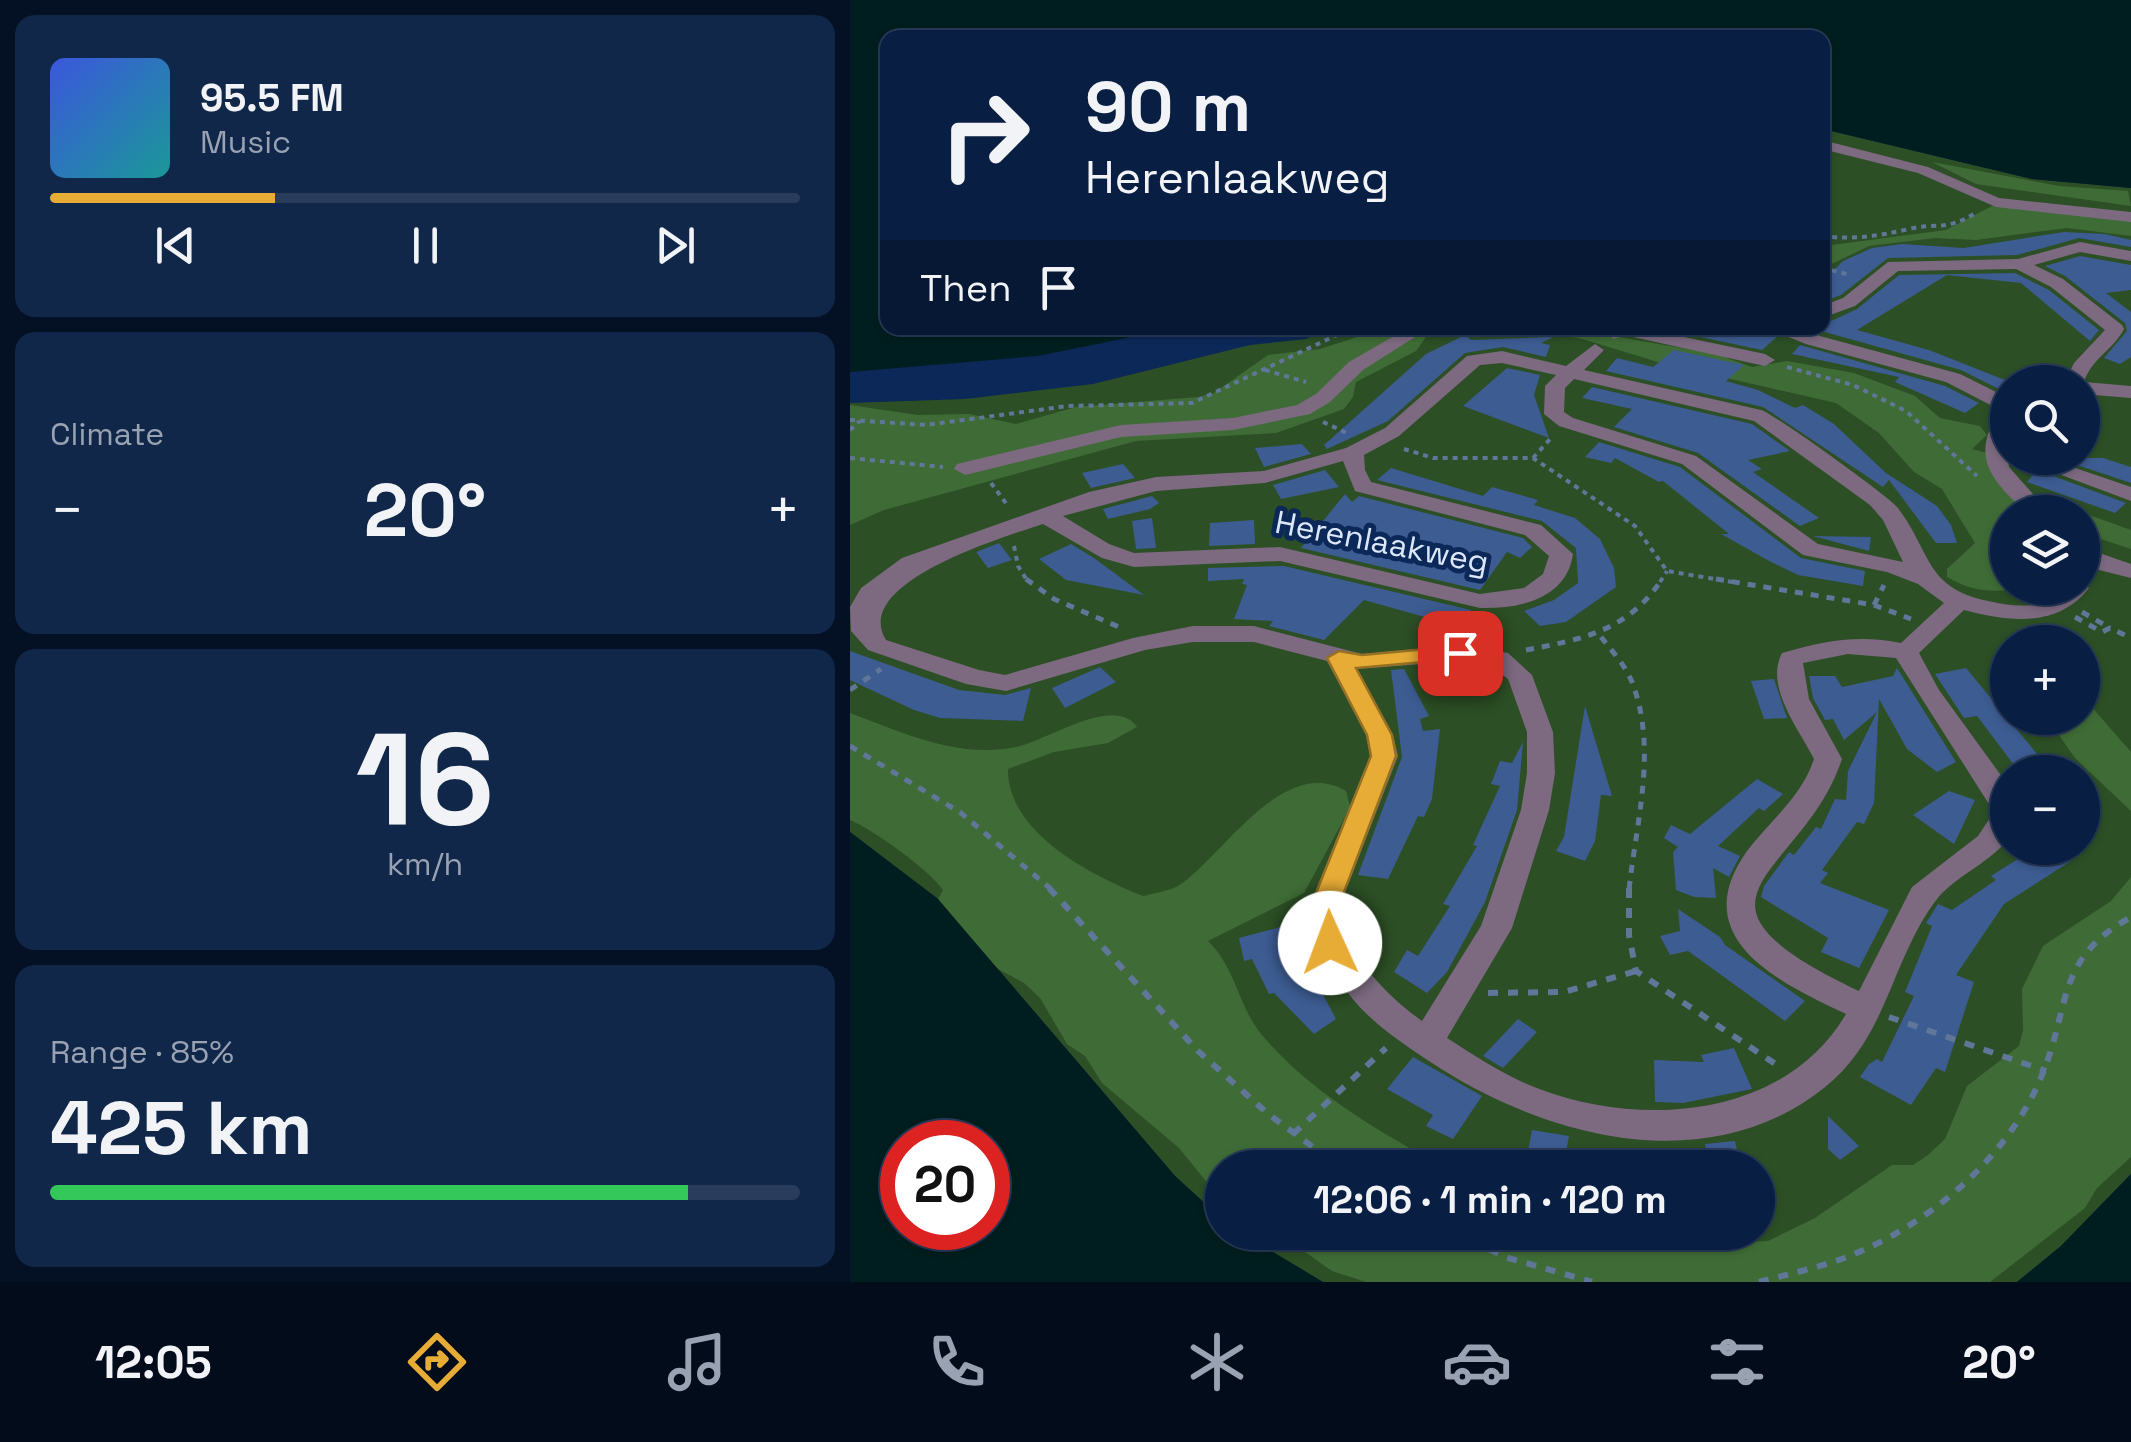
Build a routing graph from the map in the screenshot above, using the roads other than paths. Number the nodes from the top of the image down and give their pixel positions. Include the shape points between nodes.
1 (1830, 146) edge
2 (2131, 217) edge
3 (2131, 256) edge
4 (2019, 264) junction
5 (1830, 309) edge
6 (1408, 335) edge
7 (1646, 335) edge
8 (1800, 335) edge
9 (1595, 350) dead end
10 (1765, 360) road end
11 (2081, 365) edge
12 (1569, 374) junction
13 (2100, 389) edge
14 (2131, 392) edge
15 (1990, 400) edge
16 (1352, 452) junction
17 (966, 469) road end
18 (2001, 475) edge
19 (2076, 475) edge
20 (2131, 494) edge
21 (2019, 495) edge
22 (1047, 517) junction
23 (2100, 566) edge
24 (2131, 571) edge
25 (1925, 579) junction
26 (1960, 600) junction
27 (2056, 605) edge
28 (1906, 652) junction
29 (1339, 658) junction
30 (1990, 776) edge
31 (1990, 843) edge
32 (1868, 1010) junction
33 (1416, 1035) junction

1 - 2 lane via 1922,170 1996,202
3 - 4 lane via 2080,247
4 - 5 lane via 1894,266
4 - 11 lane via 2056,282 2115,330
6 - 17 lane via 1356,366 1303,410 1262,421 1142,428
7 - 10 lane
8 - 15 lane via 1952,378
9 - 12 lane
12 - 16 lane, Herenlaakweg via 1502,358 1474,360 1384,438
12 - 25 lane, Herenlaakweg via 1761,416 1784,429 1809,454 1878,499 1902,527
12 - 25 lane via 1555,386 1551,404 1566,422 1688,460 1811,550
13 - 14 lane
16 - 22 lane, Herenlaakweg via 1265,477 1156,484
16 - 22 lane, Herenlaakweg via 1363,486 1533,530 1560,554 1561,568 1530,594 1480,601 1290,555 1123,559
18 - 21 lane
19 - 20 lane
22 - 29 lane, Herenlaakweg via 910,563 870,593 860,611 863,631 900,655 1006,682 1193,634 1254,634
23 - 24 lane
25 - 26 lane
26 - 27 lane via 2001,612
26 - 28 lane
28 - 30 lane via 1934,704
28 - 32 lane via 1870,642 1791,659 1792,692 1828,759 1821,786 1755,862 1740,890 1742,919 1760,950
29 - 33 lane via 1380,735 1384,756 1322,913 1344,970
29 - 33 lane, Herenlaakweg via 1460,653 1499,660 1520,675 1540,732 1535,810 1496,928 1462,989
31 - 32 lane via 1926,892
32 - 33 lane via 1839,1051 1799,1088 1744,1114 1670,1125 1597,1121 1542,1106

